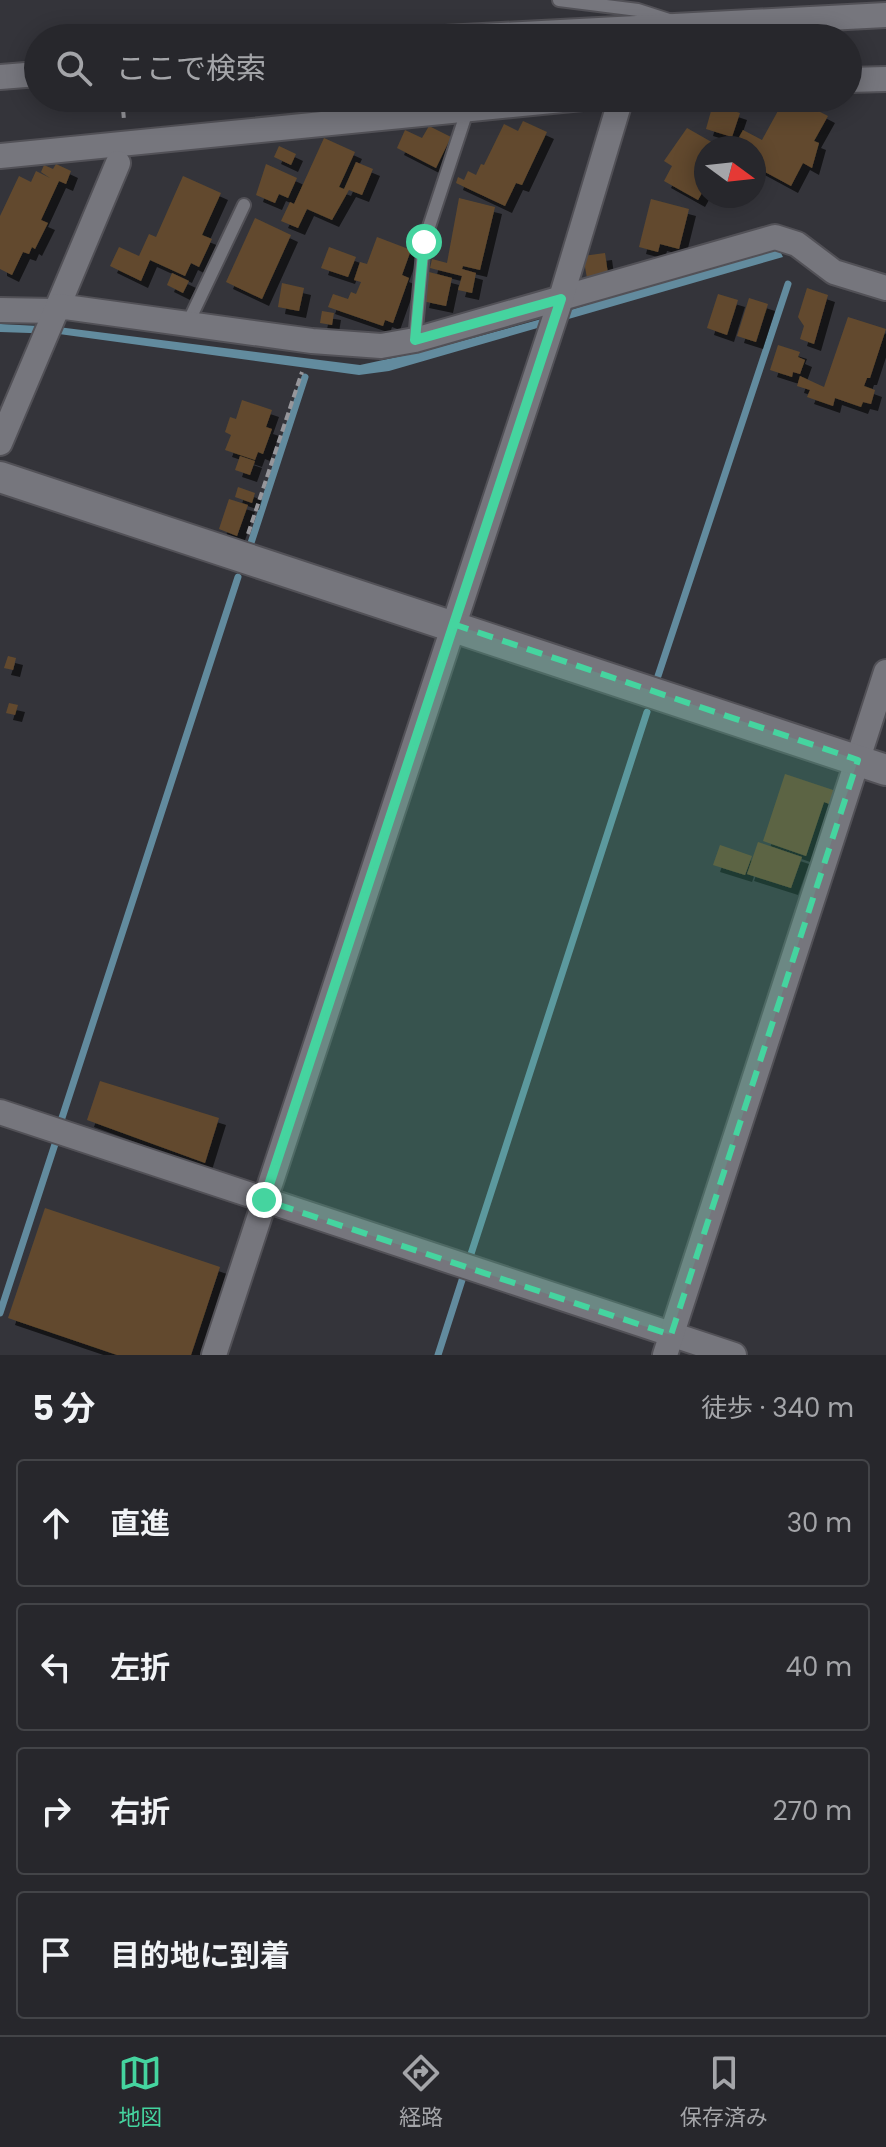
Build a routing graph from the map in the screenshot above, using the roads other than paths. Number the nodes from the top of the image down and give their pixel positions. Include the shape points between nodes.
1 (559, 0) edge
2 (886, 15) edge
3 (678, 24) edge
4 (737, 24) edge
5 (24, 75) edge
6 (0, 77) edge
7 (886, 79) edge
8 (862, 80) edge
9 (429, 112) edge
10 (467, 112) edge
11 (617, 112) edge
12 (0, 156) edge
13 (118, 163) dead end
14 (244, 205) dead end
15 (886, 288) edge
16 (0, 310) edge
17 (557, 312) junction
18 (53, 319) junction
19 (187, 325) junction
20 (415, 340) junction
21 (0, 443) edge
22 (0, 477) edge
23 (453, 624) junction
24 (886, 672) edge
25 (872, 765) edge
26 (0, 1112) edge
27 (264, 1200) junction
28 (668, 1345) edge
29 (214, 1355) edge
30 (734, 1355) edge

1 - 3 lane via 638,10
2 - 4 street
5 - 6 street
7 - 8 street
9 - 12 street
10 - 20 lane via 424,242
11 - 17 street
13 - 18 street
14 - 19 lane
15 - 17 street via 834,272 797,244 775,237
16 - 18 street
17 - 20 street
17 - 23 street
18 - 19 street
18 - 21 street
19 - 20 street via 381,346
22 - 23 street
23 - 25 street
23 - 27 street
24 - 25 street
25 - 28 street
26 - 27 street
27 - 28 street
27 - 29 street
28 - 30 street

